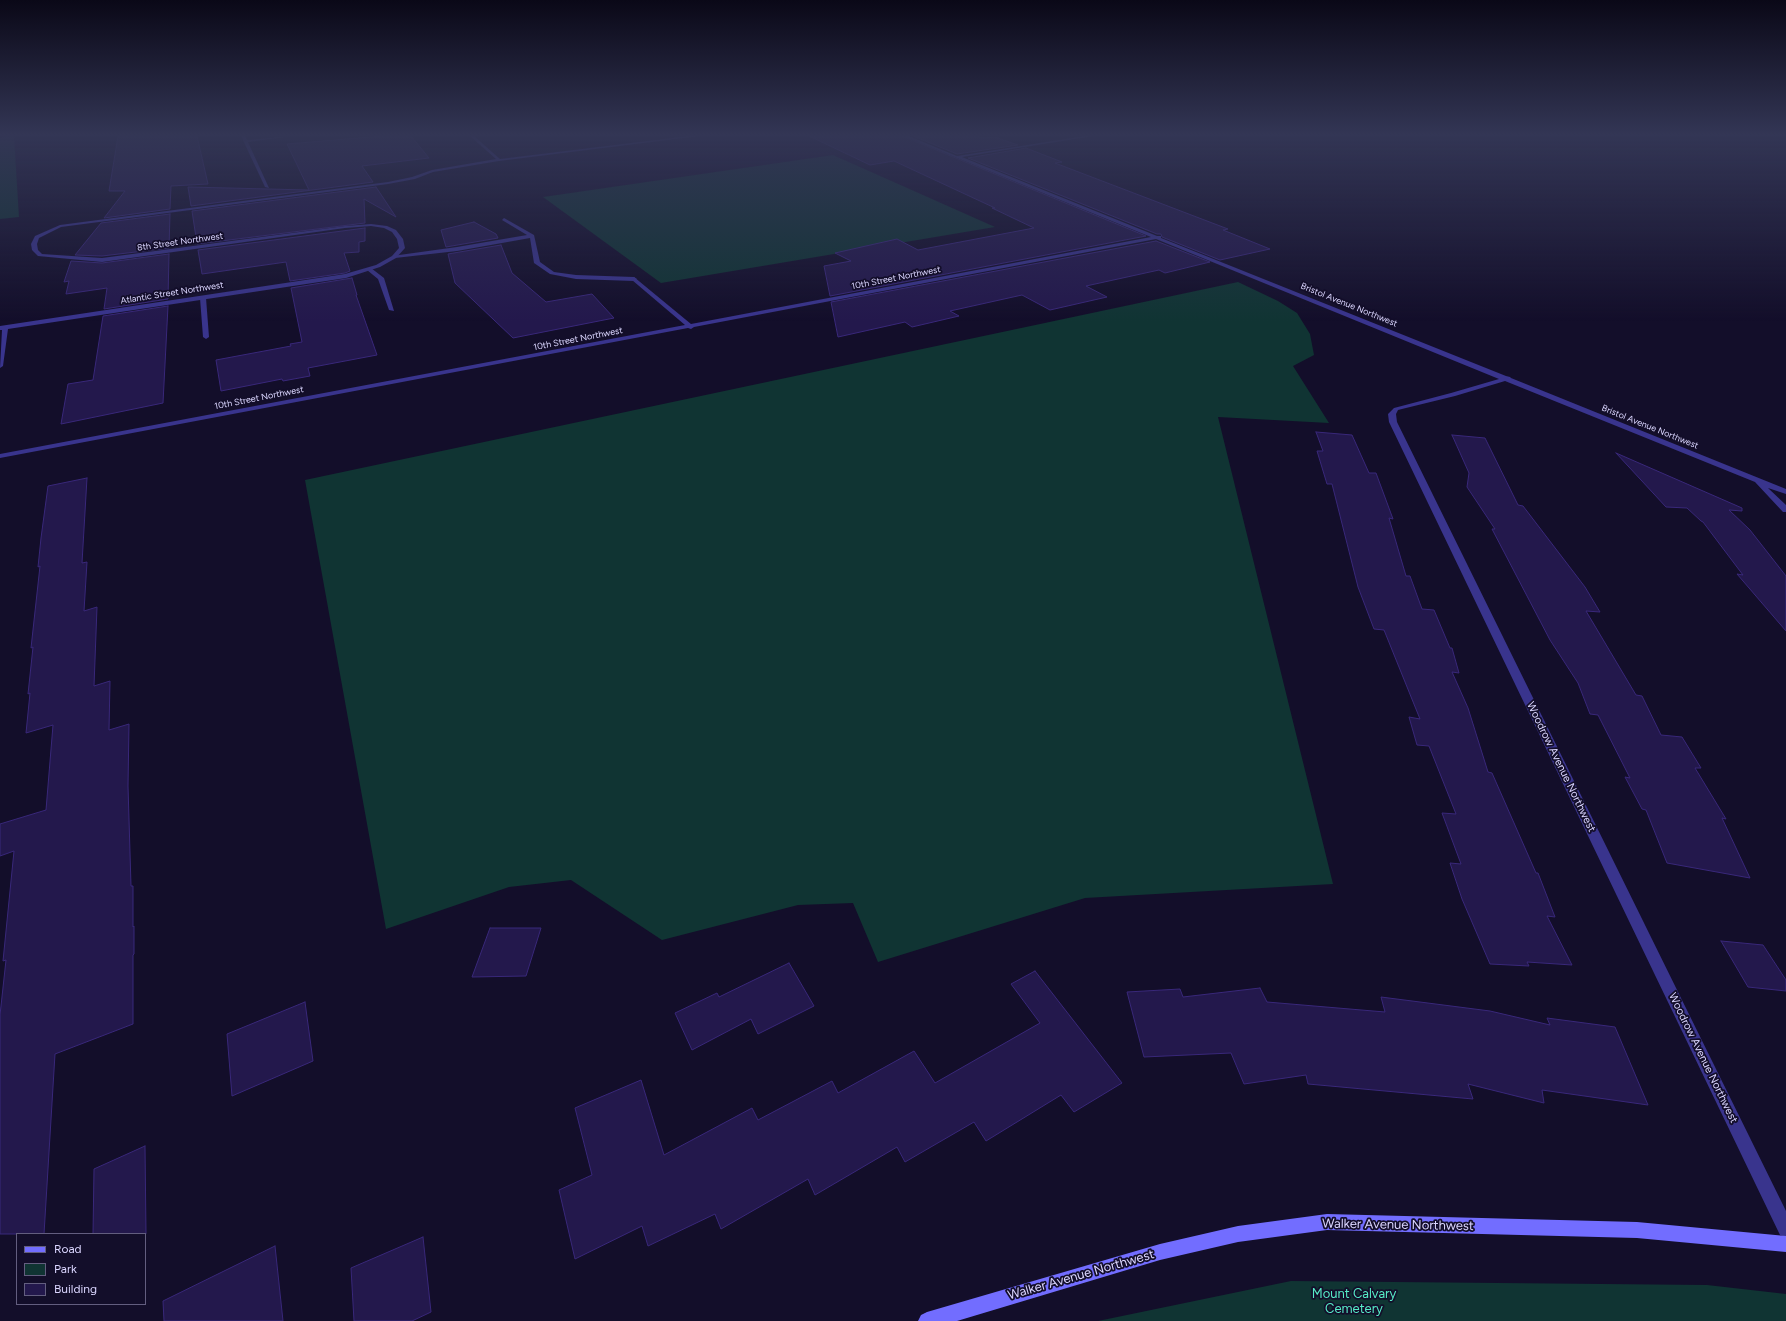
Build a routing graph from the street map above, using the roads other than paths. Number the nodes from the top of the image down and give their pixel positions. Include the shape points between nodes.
1 (272, 198) edge
2 (1060, 198) edge
3 (504, 219) dead end
4 (532, 236) junction
5 (1159, 237) junction
6 (395, 256) junction
7 (369, 269) junction
8 (203, 298) junction
9 (392, 310) dead end
10 (691, 326) junction
11 (3, 328) edge
12 (206, 337) dead end
13 (0, 366) edge
14 (1508, 378) junction
15 (0, 456) edge
16 (1756, 480) junction
17 (1786, 492) edge
18 (1786, 510) edge
19 (1786, 1229) edge
20 (1786, 1244) edge
21 (927, 1321) edge

1 - 6 street, 8th Street Northwest via 79,222 50,230 37,237 35,250 40,255 102,260 371,225 385,227 400,239 402,248
2 - 5 street, Bristol Avenue Northwest
3 - 4 street
4 - 6 street via 450,250
4 - 10 street via 537,263 552,273 576,277 634,278
5 - 10 street, 10th Street Northwest
5 - 14 street, Bristol Avenue Northwest
6 - 7 street
7 - 8 street, Atlantic Street Northwest via 346,276
7 - 9 street via 381,278
8 - 11 street, Atlantic Street Northwest
8 - 12 street
10 - 15 street, 10th Street Northwest
11 - 13 street
14 - 16 street, Bristol Avenue Northwest
14 - 19 street, Woodrow Avenue Northwest via 1396,409 1392,414 1393,422
16 - 17 street, Bristol Avenue Northwest
16 - 18 street
20 - 21 main road, Walker Avenue Northwest via 1637,1230 1327,1222 1238,1234 1160,1252

